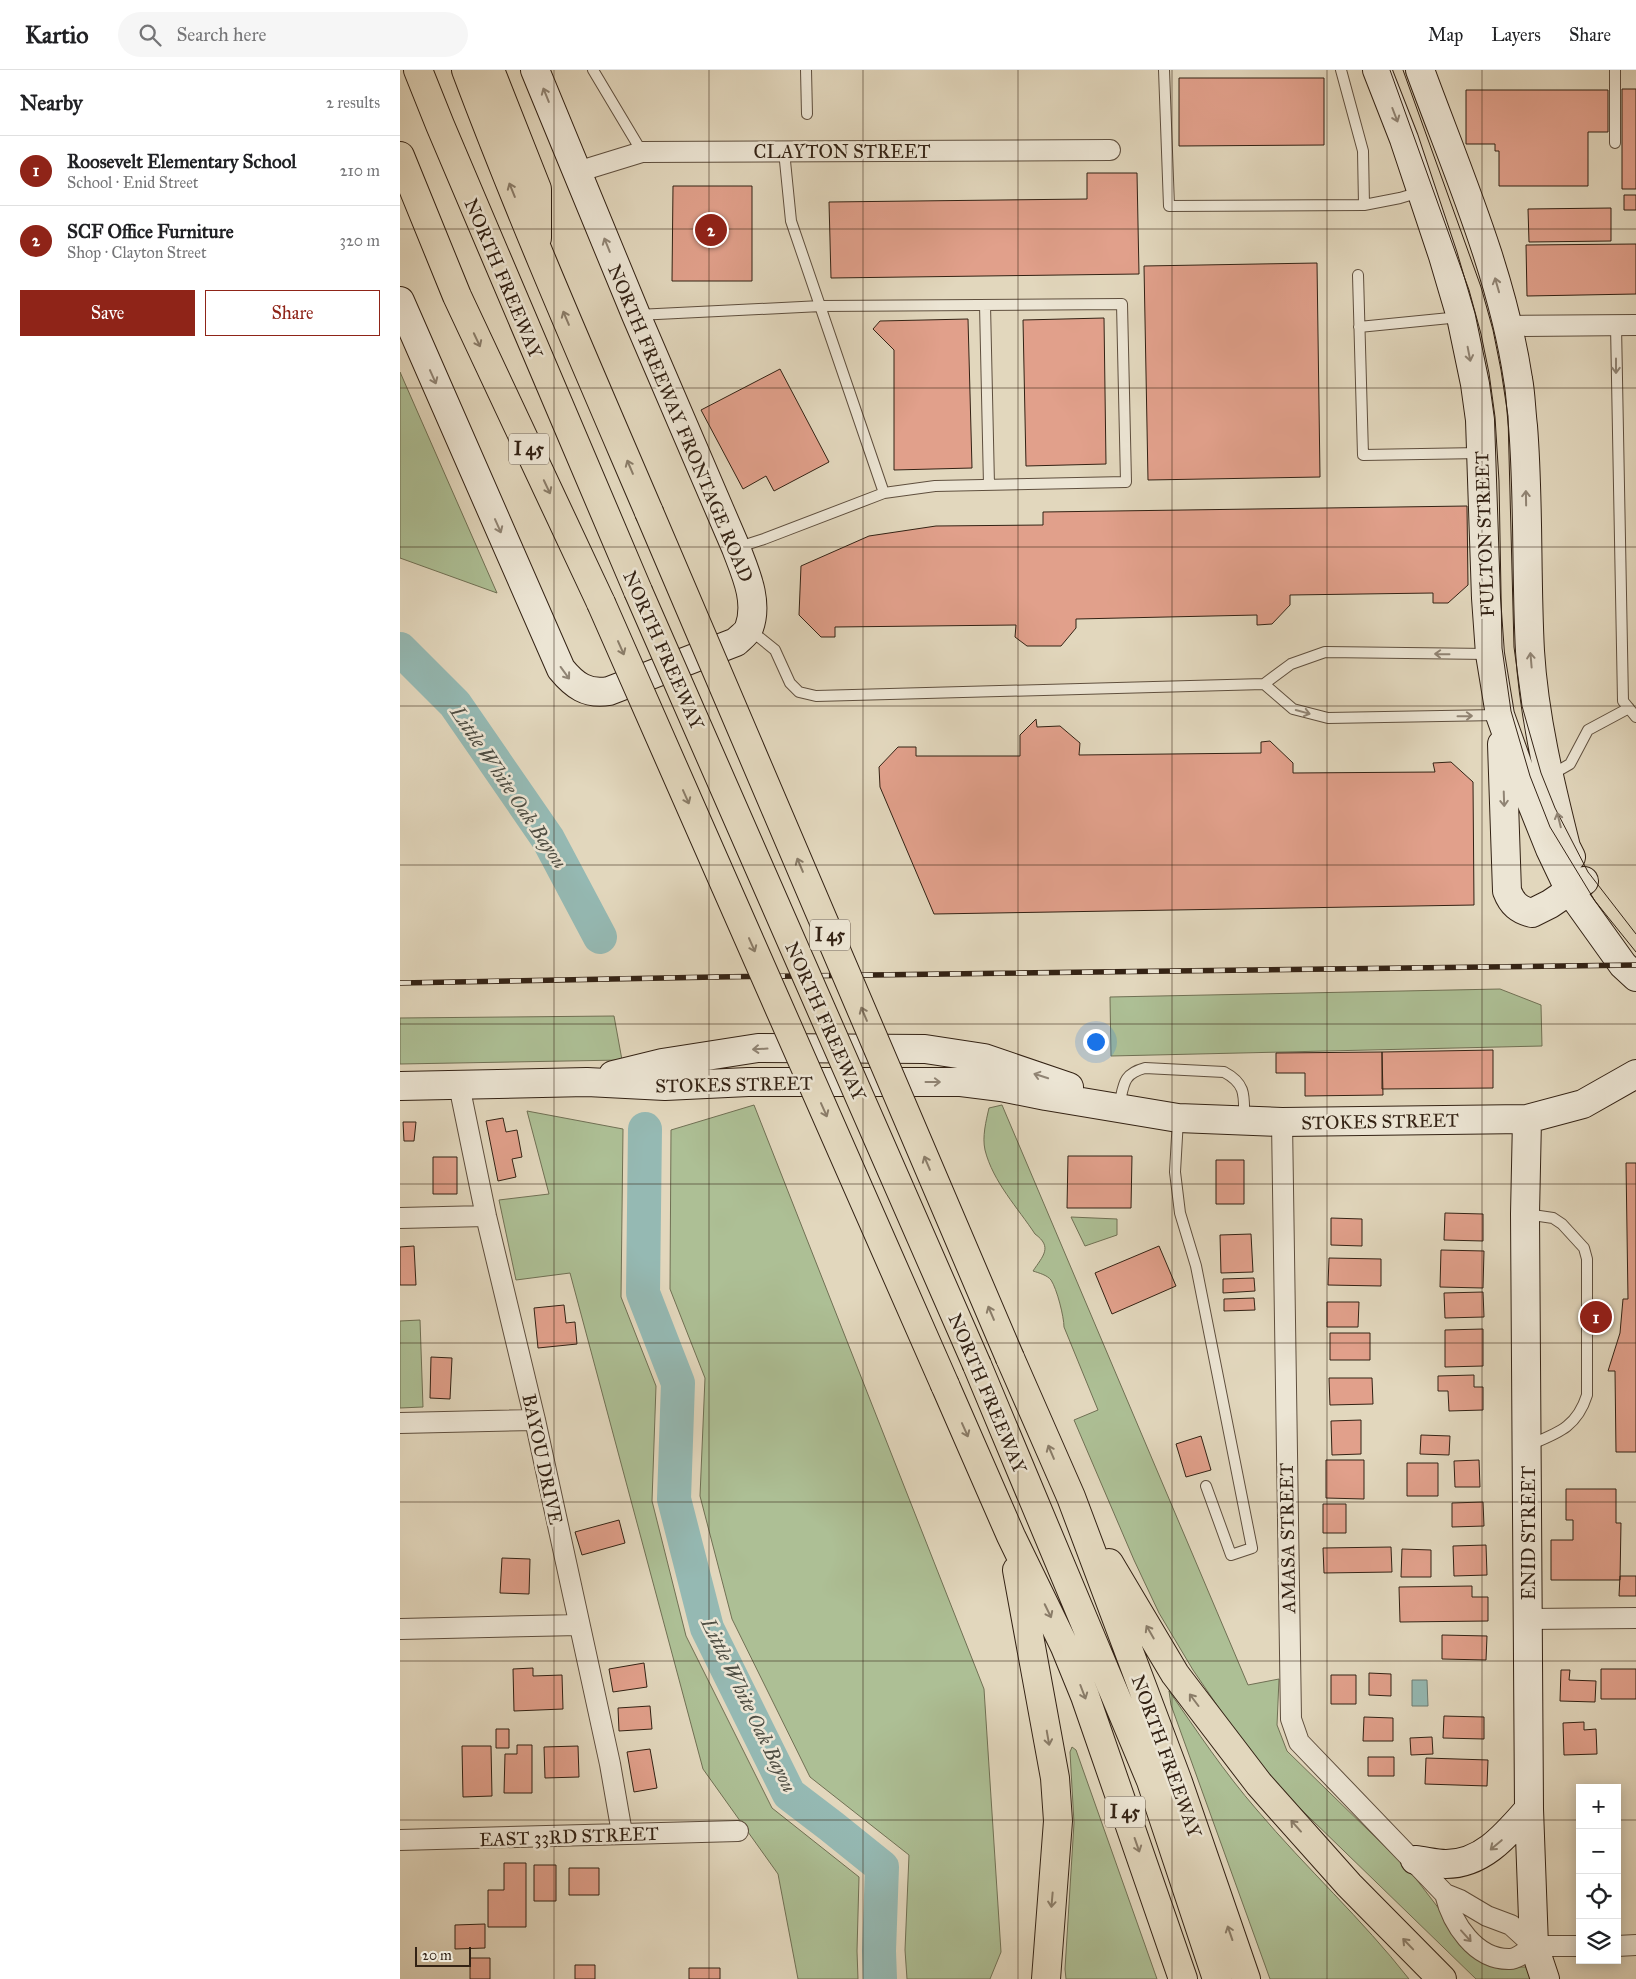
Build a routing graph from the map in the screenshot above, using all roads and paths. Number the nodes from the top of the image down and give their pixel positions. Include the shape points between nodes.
1 (418, 70) edge
2 (466, 70) edge
3 (490, 70) edge
4 (535, 70) edge
5 (593, 70) edge
6 (806, 70) edge
7 (1164, 70) edge
8 (1341, 70) edge
9 (1377, 70) edge
10 (1420, 70) edge
11 (1615, 70) edge
12 (807, 114) dead end
13 (1615, 143) dead end
14 (1110, 150) dead end
15 (784, 151) junction
16 (642, 152) junction
17 (400, 156) edge
18 (577, 172) junction
19 (400, 188) edge
20 (1421, 191) junction
21 (1364, 205) junction
22 (537, 252) junction
23 (1358, 275) dead end
24 (456, 296) junction
25 (400, 301) edge
26 (985, 305) junction
27 (820, 306) junction
28 (636, 316) junction
29 (1461, 317) junction
30 (1636, 324) edge
31 (1616, 325) junction
32 (1508, 326) junction
33 (1359, 327) junction
34 (1481, 453) junction
35 (990, 485) junction
36 (884, 493) junction
37 (736, 548) junction
38 (749, 629) junction
39 (1490, 654) junction
40 (1264, 684) junction
41 (1629, 708) junction
42 (1500, 715) junction
43 (1636, 717) edge
44 (1548, 776) junction
45 (1577, 886) junction
46 (1636, 954) edge
47 (1636, 977) edge
48 (1635, 1076) edge
49 (459, 1085) junction
50 (400, 1086) edge
51 (1118, 1108) junction
52 (1178, 1118) junction
53 (1527, 1119) junction
54 (1244, 1121) junction
55 (1282, 1122) junction
56 (1525, 1214) junction
57 (486, 1216) junction
58 (400, 1218) edge
59 (535, 1420) junction
60 (400, 1423) edge
61 (1527, 1445) junction
62 (1206, 1486) dead end
63 (1071, 1497) junction
64 (1011, 1536) junction
65 (1636, 1618) edge
66 (1528, 1619) junction
67 (579, 1625) junction
68 (400, 1629) edge
69 (1529, 1809) junction
70 (738, 1831) dead end
71 (622, 1833) junction
72 (400, 1840) edge
73 (1415, 1860) junction
74 (1445, 1894) junction
75 (1636, 1945) edge
76 (1534, 1946) junction
77 (1576, 1946) edge
78 (1621, 1946) edge
79 (1045, 1976) edge
80 (1183, 1979) edge
81 (1217, 1979) edge
82 (1246, 1979) edge
83 (1442, 1979) edge
84 (1545, 1979) edge

1 - 81 highway, NORTH FREEWAY, bridge via 638,591 977,1365 1151,1781
22 -> 2 highway, NORTH FREEWAY / I 45
3 - 22 highway via 537,189
18 -> 4 street, NORTH FREEWAY FRONTAGE ROAD
5 - 16 lane
6 - 12 lane
7 - 21 lane via 1169,206
8 - 21 lane via 1363,151
9 -> 20 street, FULTON STREET
32 -> 10 street, FULTON STREET via 1480,231
11 - 13 lane
14 - 15 street, CLAYTON STREET
15 - 16 street, CLAYTON STREET
15 - 27 lane via 791,221
16 - 18 street, CLAYTON STREET
17 - 24 highway, NORTH FREEWAY / I 45
28 -> 18 street, NORTH FREEWAY FRONTAGE ROAD
19 - 24 highway
20 - 21 lane
20 - 29 street, FULTON STREET
63 -> 22 highway, NORTH FREEWAY / I 45, bridge
23 - 33 lane
24 -> 64 highway, NORTH FREEWAY / I 45, bridge via 602,603
25 -> 38 street via 561,669 572,683 599,693 609,691 736,642
26 - 27 lane
26 - 35 lane
26 - 35 lane via 1122,304 1126,482
27 - 28 lane
27 - 36 lane
28 - 37 street, NORTH FREEWAY FRONTAGE ROAD
29 - 33 lane
29 -> 34 street, FULTON STREET via 1475,384
30 - 31 street
31 - 32 street
31 -> 41 lane via 1623,701
44 -> 32 street, FULTON STREET via 1530,652 1525,456 1519,380
33 - 34 lane via 1363,456
34 - 39 street, FULTON STREET
35 - 36 lane via 935,486
36 - 37 lane
37 - 38 street, NORTH FREEWAY FRONTAGE ROAD via 752,600
38 - 40 lane via 775,650 790,683 799,692 816,696
39 -> 40 lane via 1325,652 1291,664
39 - 42 street, FULTON STREET
40 -> 42 lane via 1293,709 1328,718
41 - 43 lane
41 - 44 lane via 1588,730 1570,764
42 - 45 street, FULTON STREET via 1550,848
42 -> 45 street via 1507,891 1510,898 1519,908 1532,913
45 -> 44 street, FULTON STREET
45 - 46 street, FULTON STREET
45 - 47 street, FULTON STREET via 1623,965
48 - 53 street, STOKES STREET via 1582,1104
49 - 50 street, STOKES STREET
49 - 51 street, STOKES STREET via 961,1082
49 - 57 street, BAYOU DRIVE
51 - 52 street, STOKES STREET
51 - 54 lane via 1124,1081 1133,1071 1146,1068 1224,1072 1240,1083 1244,1095
52 - 54 street, STOKES STREET
52 - 62 lane via 1175,1172 1180,1213 1196,1266 1252,1548 1231,1555
53 - 55 street, STOKES STREET
53 - 56 street, ENID STREET
54 - 55 street, STOKES STREET
55 - 73 street, AMASA STREET via 1291,1719 1299,1742
56 - 61 street, ENID STREET
56 - 61 lane via 1553,1218 1562,1224 1584,1248 1587,1259 1587,1395 1582,1410 1565,1428
57 - 58 street
57 - 59 street, BAYOU DRIVE
59 - 60 street
59 - 67 street, BAYOU DRIVE
61 - 66 street, ENID STREET
82 -> 63 highway, NORTH FREEWAY / I 45 via 1178,1782
83 -> 63 highway via 1349,1885 1259,1784 1175,1674
64 -> 79 highway via 1055,1778 1058,1821
64 -> 80 highway, NORTH FREEWAY / I 45 via 1085,1696
65 - 66 street
66 - 69 street, ENID STREET
67 - 68 street
67 - 71 street, BAYOU DRIVE
69 -> 73 street via 1487,1852 1447,1864
69 - 76 street, ENID STREET
70 - 71 street, EAST 33RD STREET
71 - 72 street, EAST 33RD STREET
73 - 74 street, AMASA STREET
74 - 76 street, AMASA STREET via 1511,1925
74 -> 76 street, AMASA STREET via 1449,1910 1460,1929 1473,1944 1492,1957 1512,1960
75 - 78 street
76 - 77 street
76 - 84 street, ENID STREET

